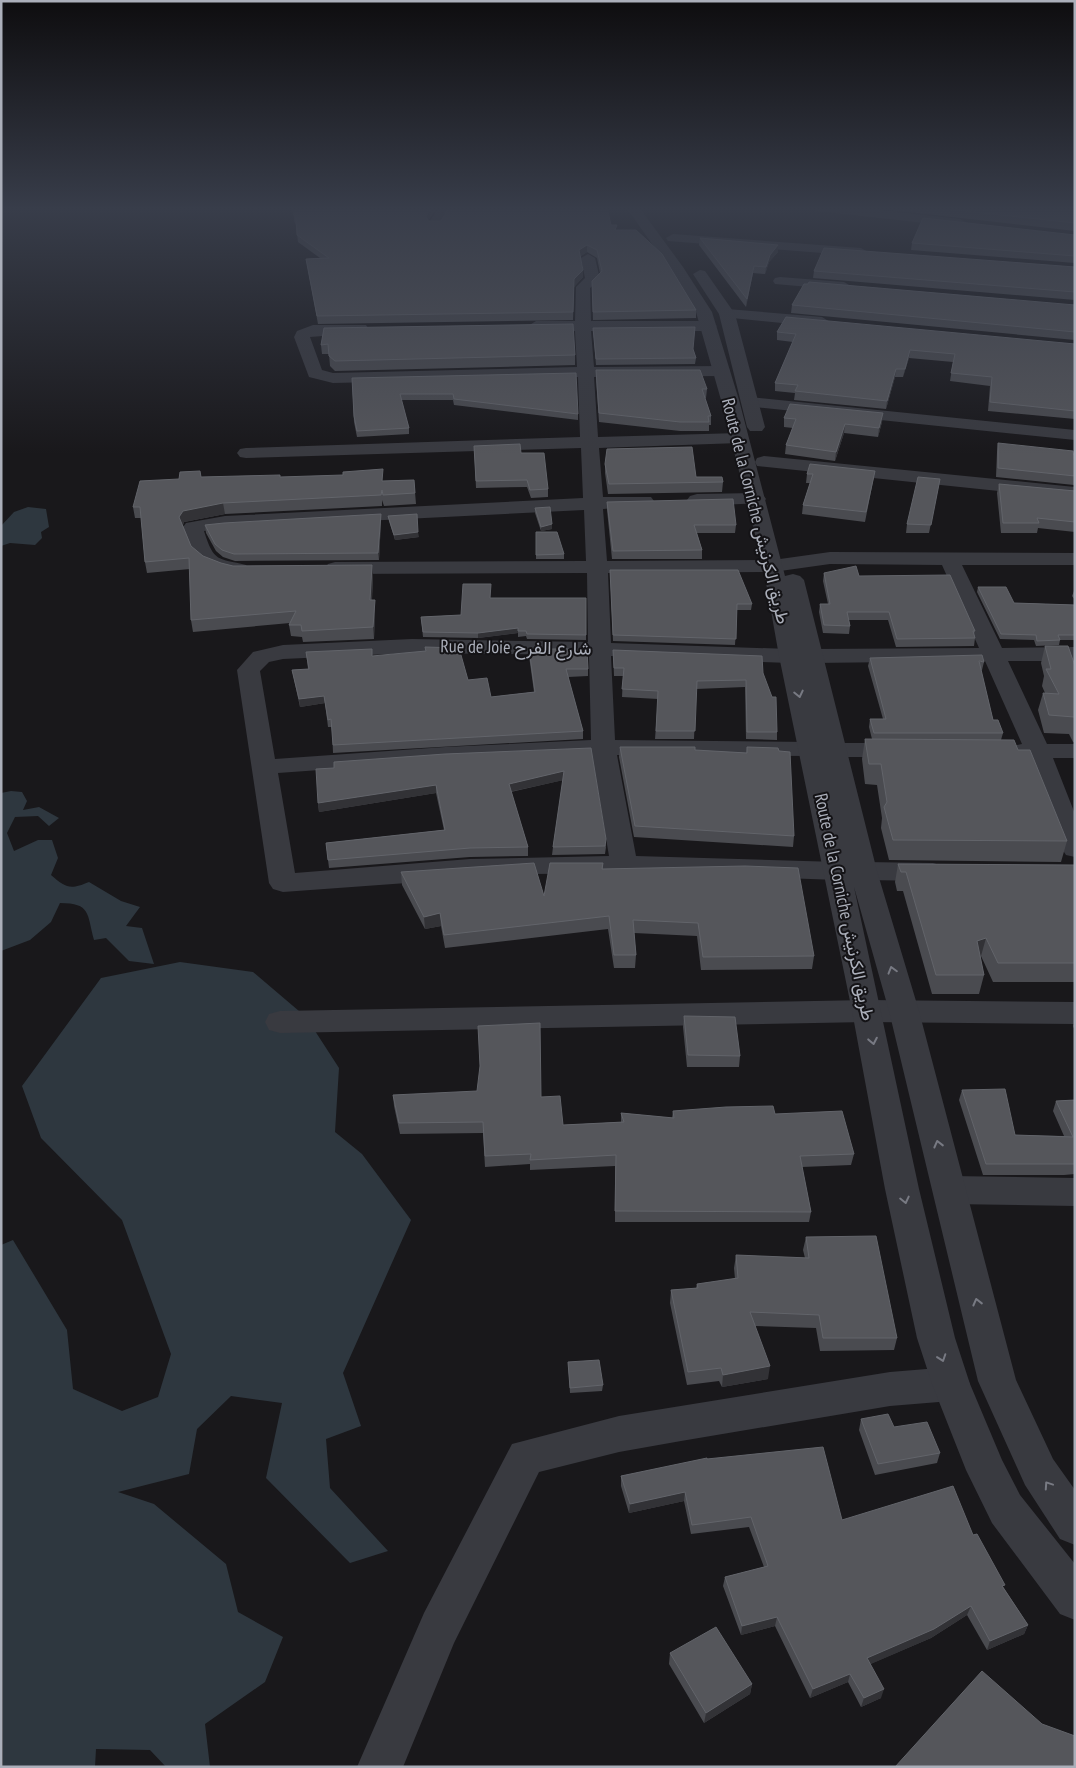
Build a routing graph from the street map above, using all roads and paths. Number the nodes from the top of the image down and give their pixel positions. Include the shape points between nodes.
1 (584, 290) edge
2 (694, 290) edge
3 (708, 290) edge
4 (772, 290) edge
5 (728, 318) junction
6 (837, 323) edge
7 (583, 326) junction
8 (523, 327) edge
9 (375, 328) edge
10 (722, 371) junction
11 (586, 372) junction
12 (750, 402) junction
13 (1075, 435) edge
14 (739, 438) junction
15 (589, 442) junction
16 (246, 453) dead end
17 (764, 462) junction
18 (1075, 493) edge
19 (756, 499) junction
20 (594, 502) junction
21 (949, 558) junction
22 (1075, 559) edge
23 (781, 564) junction
24 (597, 567) junction
25 (315, 568) edge
26 (257, 569) edge
27 (601, 649) junction
28 (993, 654) junction
29 (1075, 654) edge
30 (801, 656) junction
31 (603, 747) junction
32 (823, 750) junction
33 (922, 750) edge
34 (999, 750) edge
35 (1038, 751) junction
36 (1075, 751) edge
37 (263, 766) junction
38 (624, 865) junction
39 (1072, 865) edge
40 (851, 871) junction
41 (960, 872) edge
42 (867, 1011) junction
43 (904, 1011) junction
44 (1075, 1013) edge
45 (280, 1022) dead end
46 (950, 1190) junction
47 (1075, 1192) edge
48 (951, 1384) junction
49 (1075, 1525) edge
50 (1075, 1599) edge
51 (380, 1767) edge

1 - 7 street
2 - 5 street, Route de la Corniche طريق الكرنيش
3 - 5 street, Route de la Corniche طريق الكرنيش
4 - 5 street via 765,298
5 - 6 street
5 - 7 street
5 - 10 street, Route de la Corniche طريق الكرنيش
5 - 12 street, Route de la Corniche طريق الكرنيش
7 - 8 street
7 - 11 street
9 - 11 street via 305,333 302,337 315,373 333,378
10 - 11 street
10 - 14 street, Route de la Corniche طريق الكرنيش
11 - 15 street
12 - 13 street
12 - 17 street, Route de la Corniche طريق الكرنيش
14 - 15 street
14 - 19 street, Route de la Corniche طريق الكرنيش
15 - 16 street
15 - 20 street
17 - 18 street
17 - 23 street, Route de la Corniche طريق الكرنيش
19 - 20 street
19 - 23 street, Route de la Corniche طريق الكرنيش
20 - 24 street
20 - 26 street via 225,522 193,527 202,553 211,563 235,569
21 - 22 street
21 - 23 street via 830,558
21 - 28 street
23 - 24 street
23 - 30 street, Route de la Corniche طريق الكرنيش
24 - 25 street
24 - 27 street
27 - 30 street, Rue de Joie شارع الفرح
27 - 31 street
27 - 37 street, Rue de Joie شارع الفرح via 412,646 283,652 260,657 248,670
28 - 29 street, Rue de Joie شارع الفرح
28 - 30 street, Rue de Joie شارع الفرح
28 - 35 street
30 - 32 street, Route de la Corniche طريق الكرنيش
31 - 32 street
31 - 37 street
31 - 38 street
32 - 33 street
32 - 40 street, Route de la Corniche طريق الكرنيش
34 - 35 street
35 - 36 street
35 - 39 street
37 - 38 street via 283,883 462,868
38 - 40 street
40 - 41 street
40 - 42 street, Route de la Corniche طريق الكرنيش
43 -> 40 street, Route de la Corniche طريق الكرنيش
42 - 43 street
42 - 45 street
42 -> 48 street, Route de la Corniche طريق الكرنيش via 926,1300
43 - 44 street
46 -> 43 street, Route de la Corniche طريق الكرنيش
46 - 47 street
49 -> 46 street, Route de la Corniche طريق الكرنيش via 1039,1472 997,1381
48 - 50 street, Route de la Corniche طريق الكرنيش via 986,1470 1006,1509
48 - 51 street via 890,1390 619,1434 526,1457 439,1628

